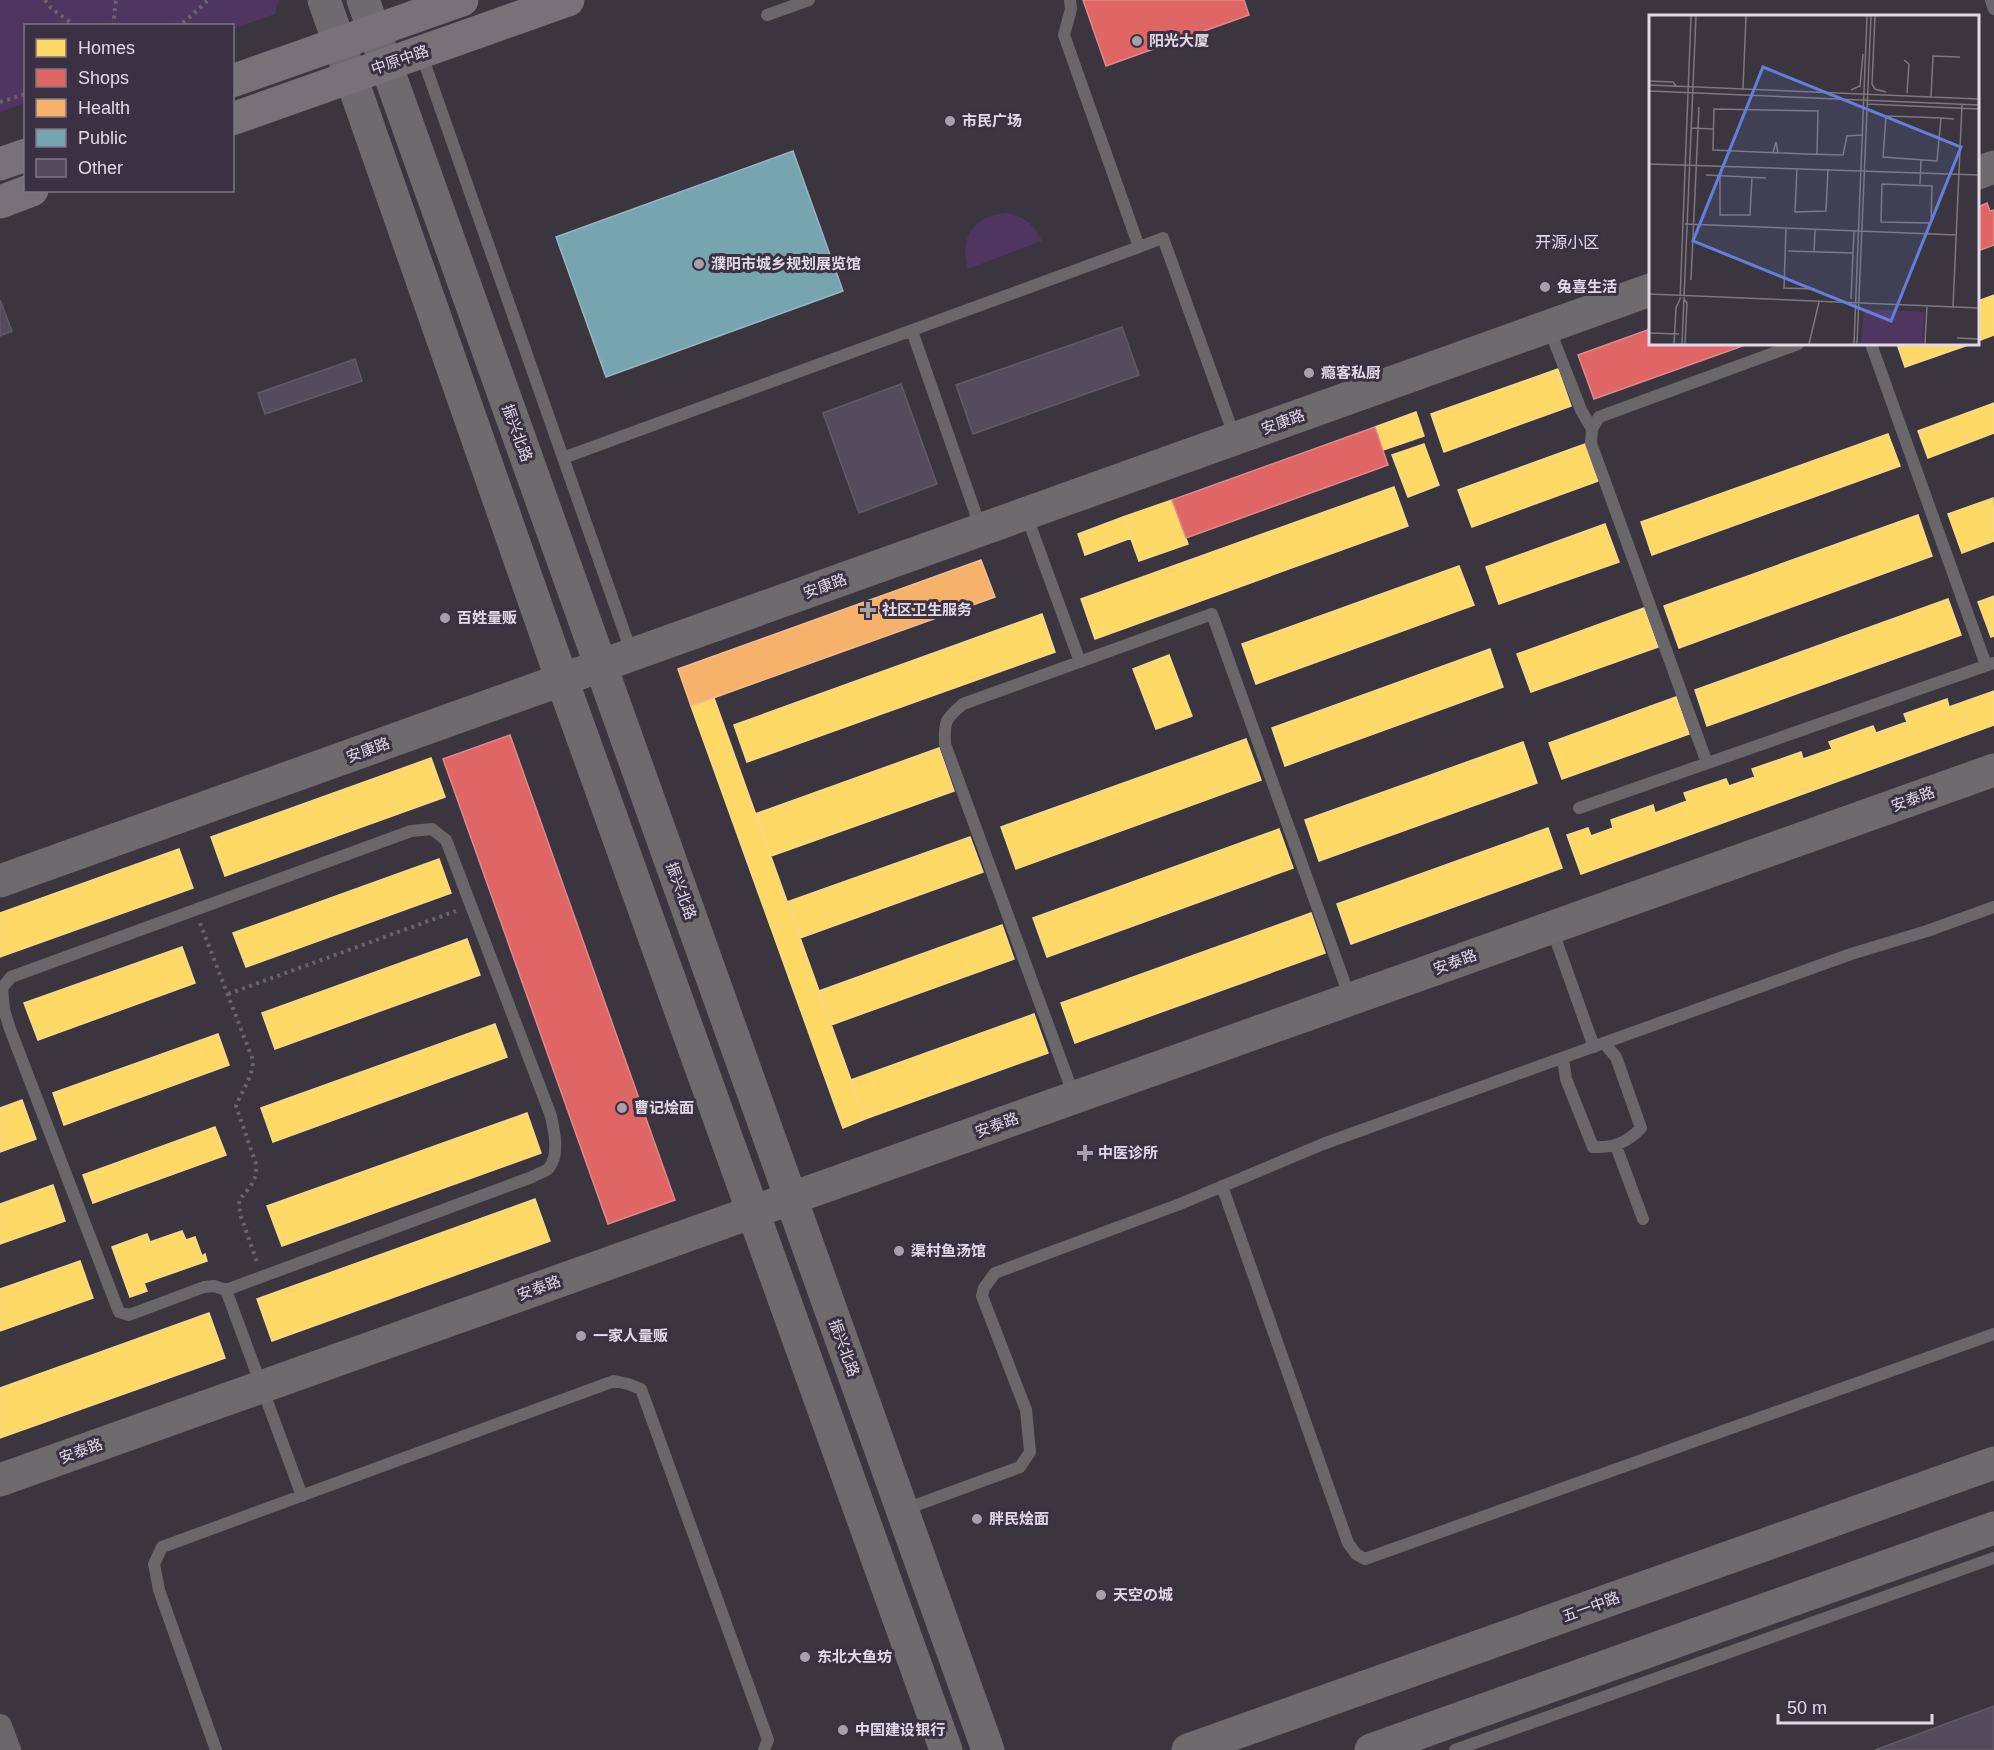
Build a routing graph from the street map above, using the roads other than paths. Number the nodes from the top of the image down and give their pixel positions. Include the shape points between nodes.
1 (324, 0) edge
2 (363, 0) edge
3 (462, 0) edge
4 (568, 0) edge
5 (809, 0) edge
6 (1070, 0) edge
7 (1991, 0) edge
8 (1994, 9) edge
9 (767, 15) dead end
10 (374, 31) junction
11 (340, 43) junction
12 (420, 53) junction
13 (386, 64) junction
14 (351, 77) junction
15 (234, 80) edge
16 (234, 118) edge
17 (24, 156) edge
18 (0, 164) edge
19 (1994, 167) edge
20 (1979, 172) edge
21 (27, 192) edge
22 (0, 202) edge
23 (1139, 247) junction
24 (1649, 290) edge
25 (1548, 327) junction
26 (912, 331) junction
27 (1795, 345) edge
28 (1871, 345) edge
29 (1592, 429) junction
30 (1236, 439) junction
31 (563, 458) junction
32 (1026, 514) junction
33 (982, 530) junction
34 (633, 655) junction
35 (1080, 662) junction
36 (1990, 664) edge
37 (601, 666) junction
38 (562, 680) junction
39 (1707, 763) junction
40 (1994, 770) edge
41 (1579, 808) dead end
42 (0, 882) edge
43 (1994, 907) edge
44 (1551, 928) junction
45 (1351, 999) junction
46 (1599, 1045) junction
47 (1563, 1058) junction
48 (1075, 1098) junction
49 (1616, 1146) junction
50 (1222, 1186) junction
51 (791, 1199) junction
52 (753, 1212) junction
53 (1643, 1218) dead end
54 (226, 1290) junction
55 (1994, 1334) edge
56 (262, 1387) junction
57 (1994, 1463) edge
58 (0, 1480) edge
59 (302, 1496) junction
60 (902, 1511) junction
61 (1994, 1528) edge
62 (1994, 1558) edge
63 (0, 1726) edge
64 (9, 1750) edge
65 (216, 1750) edge
66 (764, 1750) edge
67 (946, 1750) edge
68 (988, 1750) edge
69 (1188, 1750) edge
70 (1371, 1750) edge
71 (1455, 1750) edge

1 - 11 street
2 - 10 street, 振兴北路
3 - 10 main road
4 - 12 main road, 中原中路
5 - 9 lane
6 - 23 lane via 1065,35
7 - 8 lane
10 - 11 main road
10 - 13 street, 振兴北路
11 - 14 street
11 - 15 main road
12 - 13 main road, 中原中路
12 - 31 lane
13 - 14 main road, 中原中路
13 - 37 street, 振兴北路
14 - 16 main road, 中原中路
14 - 38 street
17 - 18 main road
19 - 20 street
21 - 22 main road
23 - 26 lane
23 - 30 lane via 1163,238
24 - 25 street, 安康路
25 - 29 lane
25 - 30 street, 安康路
26 - 31 lane
26 - 33 lane
27 - 29 lane via 1599,417
28 - 36 lane
29 - 39 lane via 1591,443
30 - 32 street, 安康路
31 - 34 lane
32 - 33 street, 安康路
32 - 35 lane
33 - 34 street, 安康路
34 - 37 street, 安康路
35 - 45 lane via 1212,615
35 - 48 lane via 963,704 944,726 945,744
36 - 39 lane
37 - 38 street, 安康路
37 - 51 street, 振兴北路
38 - 42 street, 安康路
38 - 52 street
39 - 41 lane
40 - 44 street, 安泰路
43 - 46 lane
44 - 45 street, 安泰路
44 - 46 lane
45 - 48 street, 安泰路
46 - 47 lane
46 - 49 lane via 1616,1057 1641,1128
47 - 49 lane via 1566,1079 1593,1146
47 - 50 lane via 1323,1144
48 - 51 street, 安泰路
49 - 53 lane
50 - 55 lane via 1348,1543 1365,1559
50 - 60 lane via 995,1273 982,1296 1026,1410 1030,1452 1020,1467
51 - 52 street, 安泰路
51 - 60 street, 振兴北路
52 - 56 street, 安泰路
52 - 67 street
54 - 54 lane via 204,1287 129,1315 119,1312 10,1029 2,988 11,977 411,831 432,829 446,840 551,1116 554,1156 548,1169 532,1177
54 - 56 lane
56 - 58 street, 安泰路
56 - 59 lane
57 - 69 street, 五一中路
59 - 65 lane via 162,1548 154,1564 159,1590
59 - 66 lane via 614,1381 641,1389 768,1740
60 - 68 street, 振兴北路
61 - 70 street
62 - 71 lane
63 - 64 street

